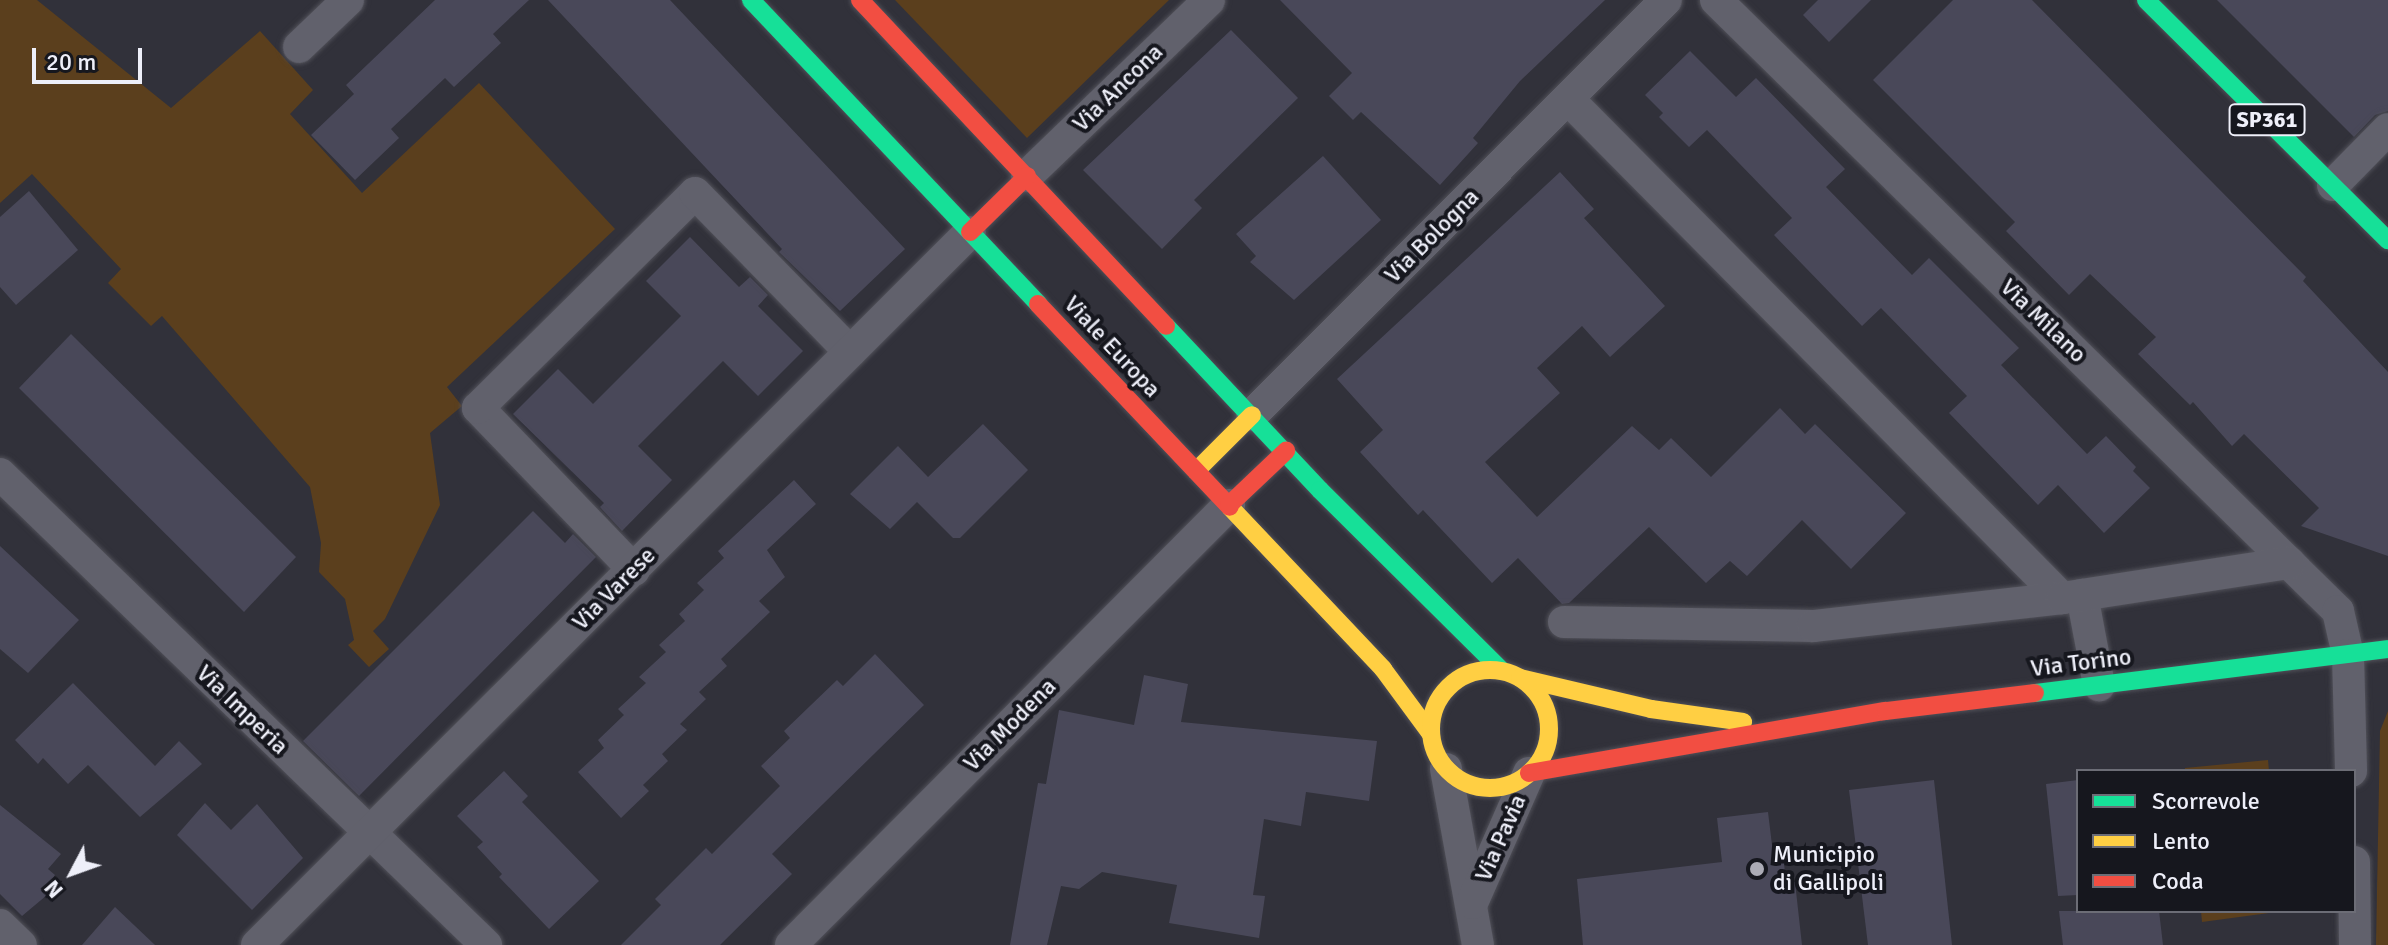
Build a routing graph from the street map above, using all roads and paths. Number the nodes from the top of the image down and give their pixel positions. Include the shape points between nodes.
1 (348, 0) edge
2 (751, 0) edge
3 (860, 0) edge
4 (1209, 0) edge
5 (1666, 0) edge
6 (1716, 0) edge
7 (2146, 0) edge
8 (299, 47) dead end
9 (1569, 100) junction
10 (2388, 129) edge
11 (1027, 176) junction
12 (2333, 185) junction
13 (970, 232) junction
14 (2388, 240) edge
15 (850, 352) junction
16 (1252, 415) junction
17 (1286, 451) junction
18 (1196, 471) junction
19 (0, 474) edge
20 (1229, 505) junction
21 (2289, 563) junction
22 (634, 570) junction
23 (2072, 597) junction
24 (1564, 622) dead end
25 (2388, 649) edge
26 (2348, 655) junction
27 (1511, 675) junction
28 (2099, 685) junction
29 (1781, 728) junction
30 (1431, 734) junction
31 (1446, 769) junction
32 (2351, 769) edge
33 (1529, 773) junction
34 (370, 834) junction
35 (1472, 903) junction
36 (2355, 913) edge
37 (0, 925) edge
38 (21, 945) edge
39 (257, 945) edge
40 (486, 945) edge
41 (791, 945) edge
42 (1478, 945) edge
43 (2355, 945) edge

1 - 8 street
2 - 13 street, Viale Europa
3 - 11 street
4 - 11 street, Via Ancona
5 - 9 street, Via Bologna
6 - 21 street, Via Milano
7 - 12 street, SP361
9 - 16 street, Via Bologna
9 - 23 street
10 - 12 street
11 - 13 street
11 - 16 street
12 - 14 street, SP361
13 - 15 street, Via Varese
13 - 18 street, Viale Europa
15 - 22 street, Via Varese
15 - 22 street via 695,193 478,408
16 - 17 street
16 - 18 street, Via Bologna
17 - 20 street
17 - 27 street via 1442,617
18 - 20 street, Viale Europa
19 - 34 street, Via Imperia
20 - 30 street, Viale Europa via 1383,669
20 - 41 street, Via Modena
21 - 23 street
21 - 26 street, Via Milano via 2338,611
22 - 34 street, Via Varese
23 - 24 street via 1813,626
23 - 28 street
25 - 26 street, Via Torino
26 - 28 street, Via Torino
26 - 32 street, Via Milano
27 - 29 street, Via Torino via 1651,709
27 - 30 street via 1466,675 1451,684 1439,698
27 - 33 street via 1544,705 1549,724 1541,759
28 - 29 street, Via Torino
29 - 33 street, Via Torino
30 - 31 street
31 - 33 street via 1477,787 1514,784
31 - 35 street, Via Pavia
33 - 35 street, Via Pavia
34 - 39 street, Via Varese
34 - 40 street, Via Imperia
35 - 42 street, Via Pavia
36 - 43 street
37 - 38 street

